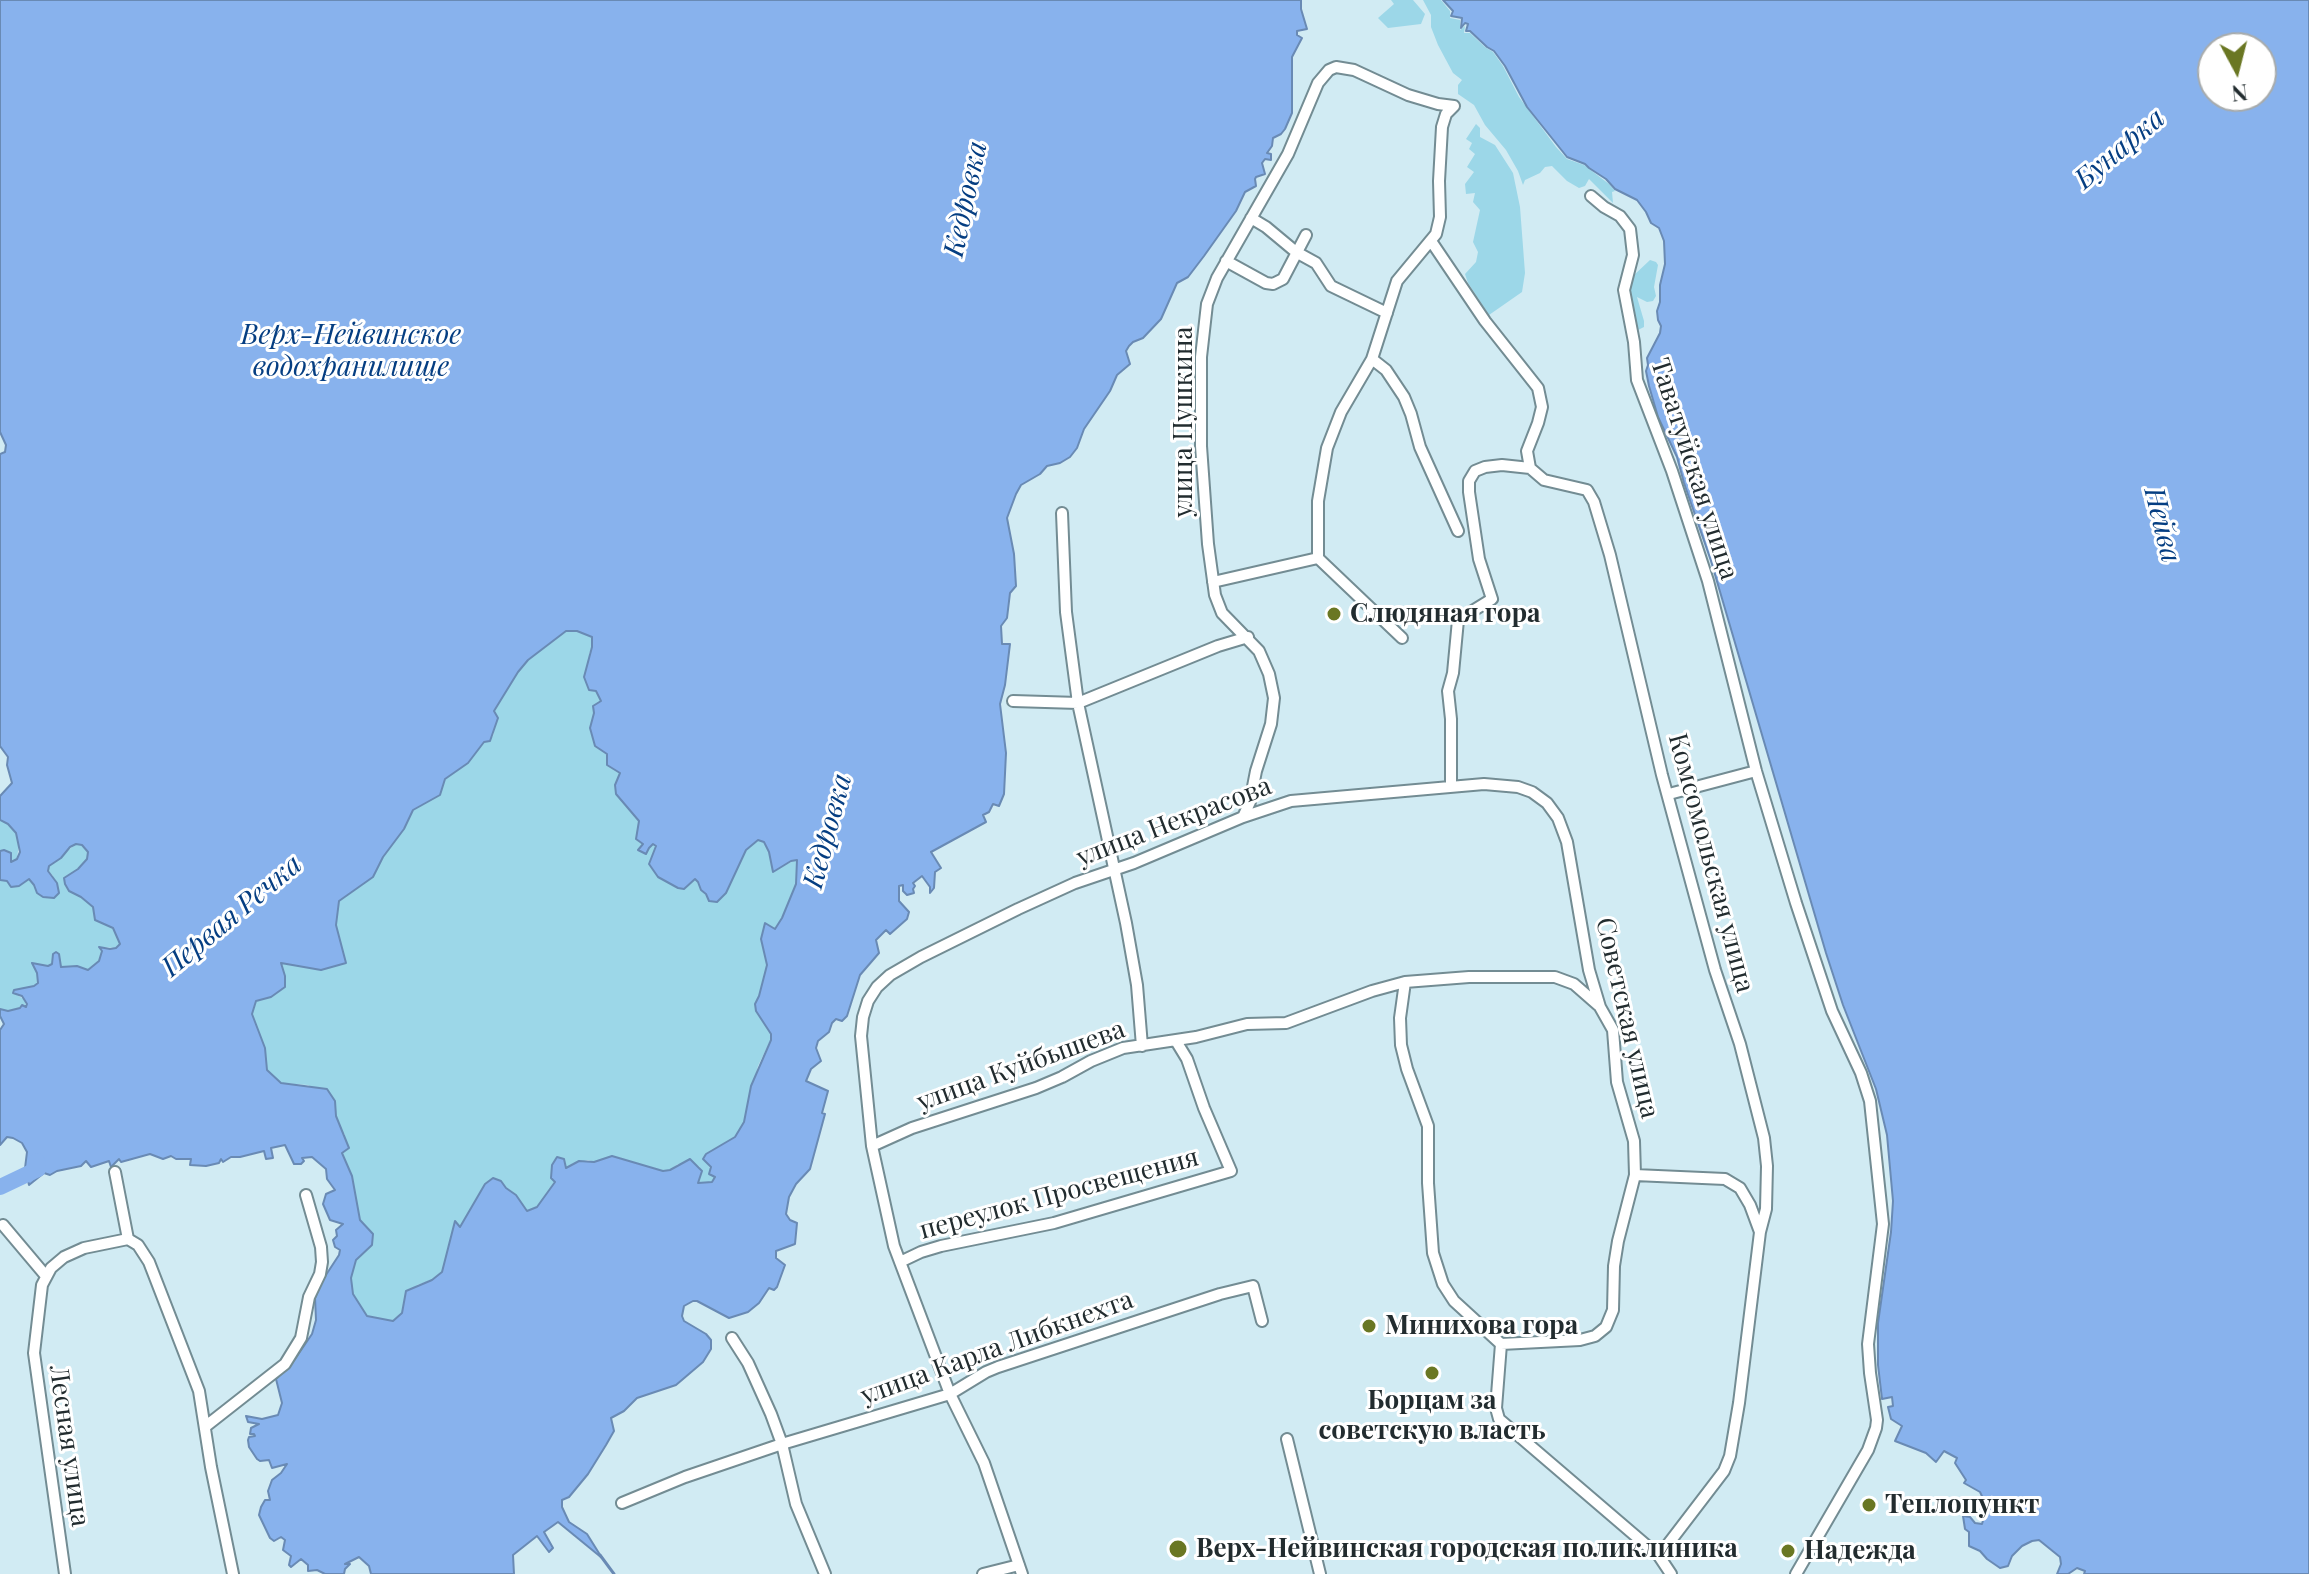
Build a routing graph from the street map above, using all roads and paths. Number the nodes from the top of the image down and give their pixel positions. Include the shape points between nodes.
1 (1591, 196) dead end
2 (1251, 218) junction
3 (1306, 235) dead end
4 (1431, 241) junction
5 (1296, 252) junction
6 (1226, 261) junction
7 (1387, 313) junction
8 (1372, 359) junction
9 (1530, 468) junction
10 (1062, 513) dead end
11 (1458, 531) dead end
12 (1318, 558) junction
13 (1213, 582) junction
14 (1248, 637) junction
15 (1402, 638) dead end
16 (1013, 701) dead end
17 (1078, 703) junction
18 (1756, 771) junction
19 (1451, 786) junction
20 (1669, 794) junction
21 (1547, 803) joint
22 (1243, 817) junction
23 (1115, 869) junction
24 (1405, 982) junction
25 (1600, 1007) junction
26 (1176, 1041) junction
27 (1142, 1046) junction
28 (872, 1146) junction
29 (115, 1172) dead end
30 (1635, 1175) junction
31 (306, 1195) dead end
32 (3, 1225) dead end
33 (1760, 1232) junction
34 (128, 1239) junction
35 (900, 1262) junction
36 (46, 1276) junction
37 (1262, 1321) dead end
38 (732, 1338) dead end
39 (1501, 1344) junction
40 (950, 1394) junction
41 (206, 1426) junction
42 (1287, 1439) dead end
43 (782, 1444) junction
44 (622, 1503) dead end
45 (1659, 1556) junction
46 (1020, 1569) edge
47 (65, 1574) edge
48 (233, 1574) edge
49 (825, 1574) edge
50 (983, 1574) edge
51 (1320, 1574) edge
52 (1671, 1574) edge
53 (1796, 1574) edge

1 - 18 street, Таватуйская улица via 1625,221 1632,236 1624,290 1637,380 1708,581
2 - 4 street, улица Пушкина via 1288,154 1318,83 1329,70 1341,67 1408,95 1454,106 1442,127 1440,217
2 - 5 street
2 - 6 street, улица Пушкина
3 - 5 street
4 - 7 street via 1397,281
4 - 9 street via 1538,388 1542,407 1527,451
5 - 6 street via 1283,279 1273,284
5 - 7 street via 1316,263 1331,286
6 - 13 street, улица Пушкина via 1207,304 1201,357 1203,482
7 - 8 street
8 - 11 street via 1404,397
8 - 12 street via 1327,448 1318,501
9 - 19 street via 1485,467 1470,477 1479,559 1492,599 1458,620 1448,691
9 - 20 street, Комсомольская улица via 1544,480 1583,488 1591,496
10 - 17 street via 1066,612
12 - 13 street
12 - 15 street
13 - 14 street, улица Пушкина via 1222,613
14 - 17 street
14 - 22 street, улица Пушкина via 1269,674 1274,710
16 - 17 street
17 - 23 street
18 - 20 street
18 - 53 street via 1832,1011 1866,1085 1883,1213 1868,1344 1876,1428
19 - 21 street, улица Некрасова via 1518,787
19 - 22 street, улица Некрасова via 1301,800
20 - 33 street, Комсомольская улица via 1761,1122 1767,1187
21 - 25 street, Советская улица via 1569,850
22 - 23 street, улица Некрасова
23 - 27 street via 1137,985
23 - 28 street, улица Некрасова via 1018,909 882,981 868,1001 861,1036
24 - 25 street, улица Куйбышева via 1555,977 1574,984
24 - 26 street, улица Куйбышева via 1286,1023 1247,1024
24 - 39 street via 1401,1045 1428,1126 1435,1263 1454,1301
25 - 30 street, Советская улица via 1614,1035 1616,1072 1634,1141
26 - 27 street, улица Куйбышева
26 - 35 street, переулок Просвещения via 1231,1171 1054,1223 931,1249
27 - 28 street, улица Куйбышева via 1106,1054 1036,1088
28 - 35 street
29 - 34 street
30 - 33 street via 1725,1179 1740,1188
30 - 39 street, Советская улица via 1618,1241 1613,1310 1606,1327 1580,1340
31 - 41 street via 322,1262 301,1338 285,1364
32 - 36 street
33 - 45 street, Комсомольская улица via 1727,1464
34 - 36 street via 73,1252
34 - 41 street via 149,1262 195,1379
35 - 40 street
36 - 47 street, Лесная улица via 34,1353
37 - 40 street, улица Карла Либкнехта via 1253,1286 998,1367
38 - 43 street
39 - 45 street via 1496,1408 1502,1423
40 - 43 street, улица Карла Либкнехта
40 - 46 street via 984,1463
41 - 48 street
42 - 51 street
43 - 44 street, улица Карла Либкнехта
43 - 49 street via 796,1504
45 - 52 street
46 - 50 street

